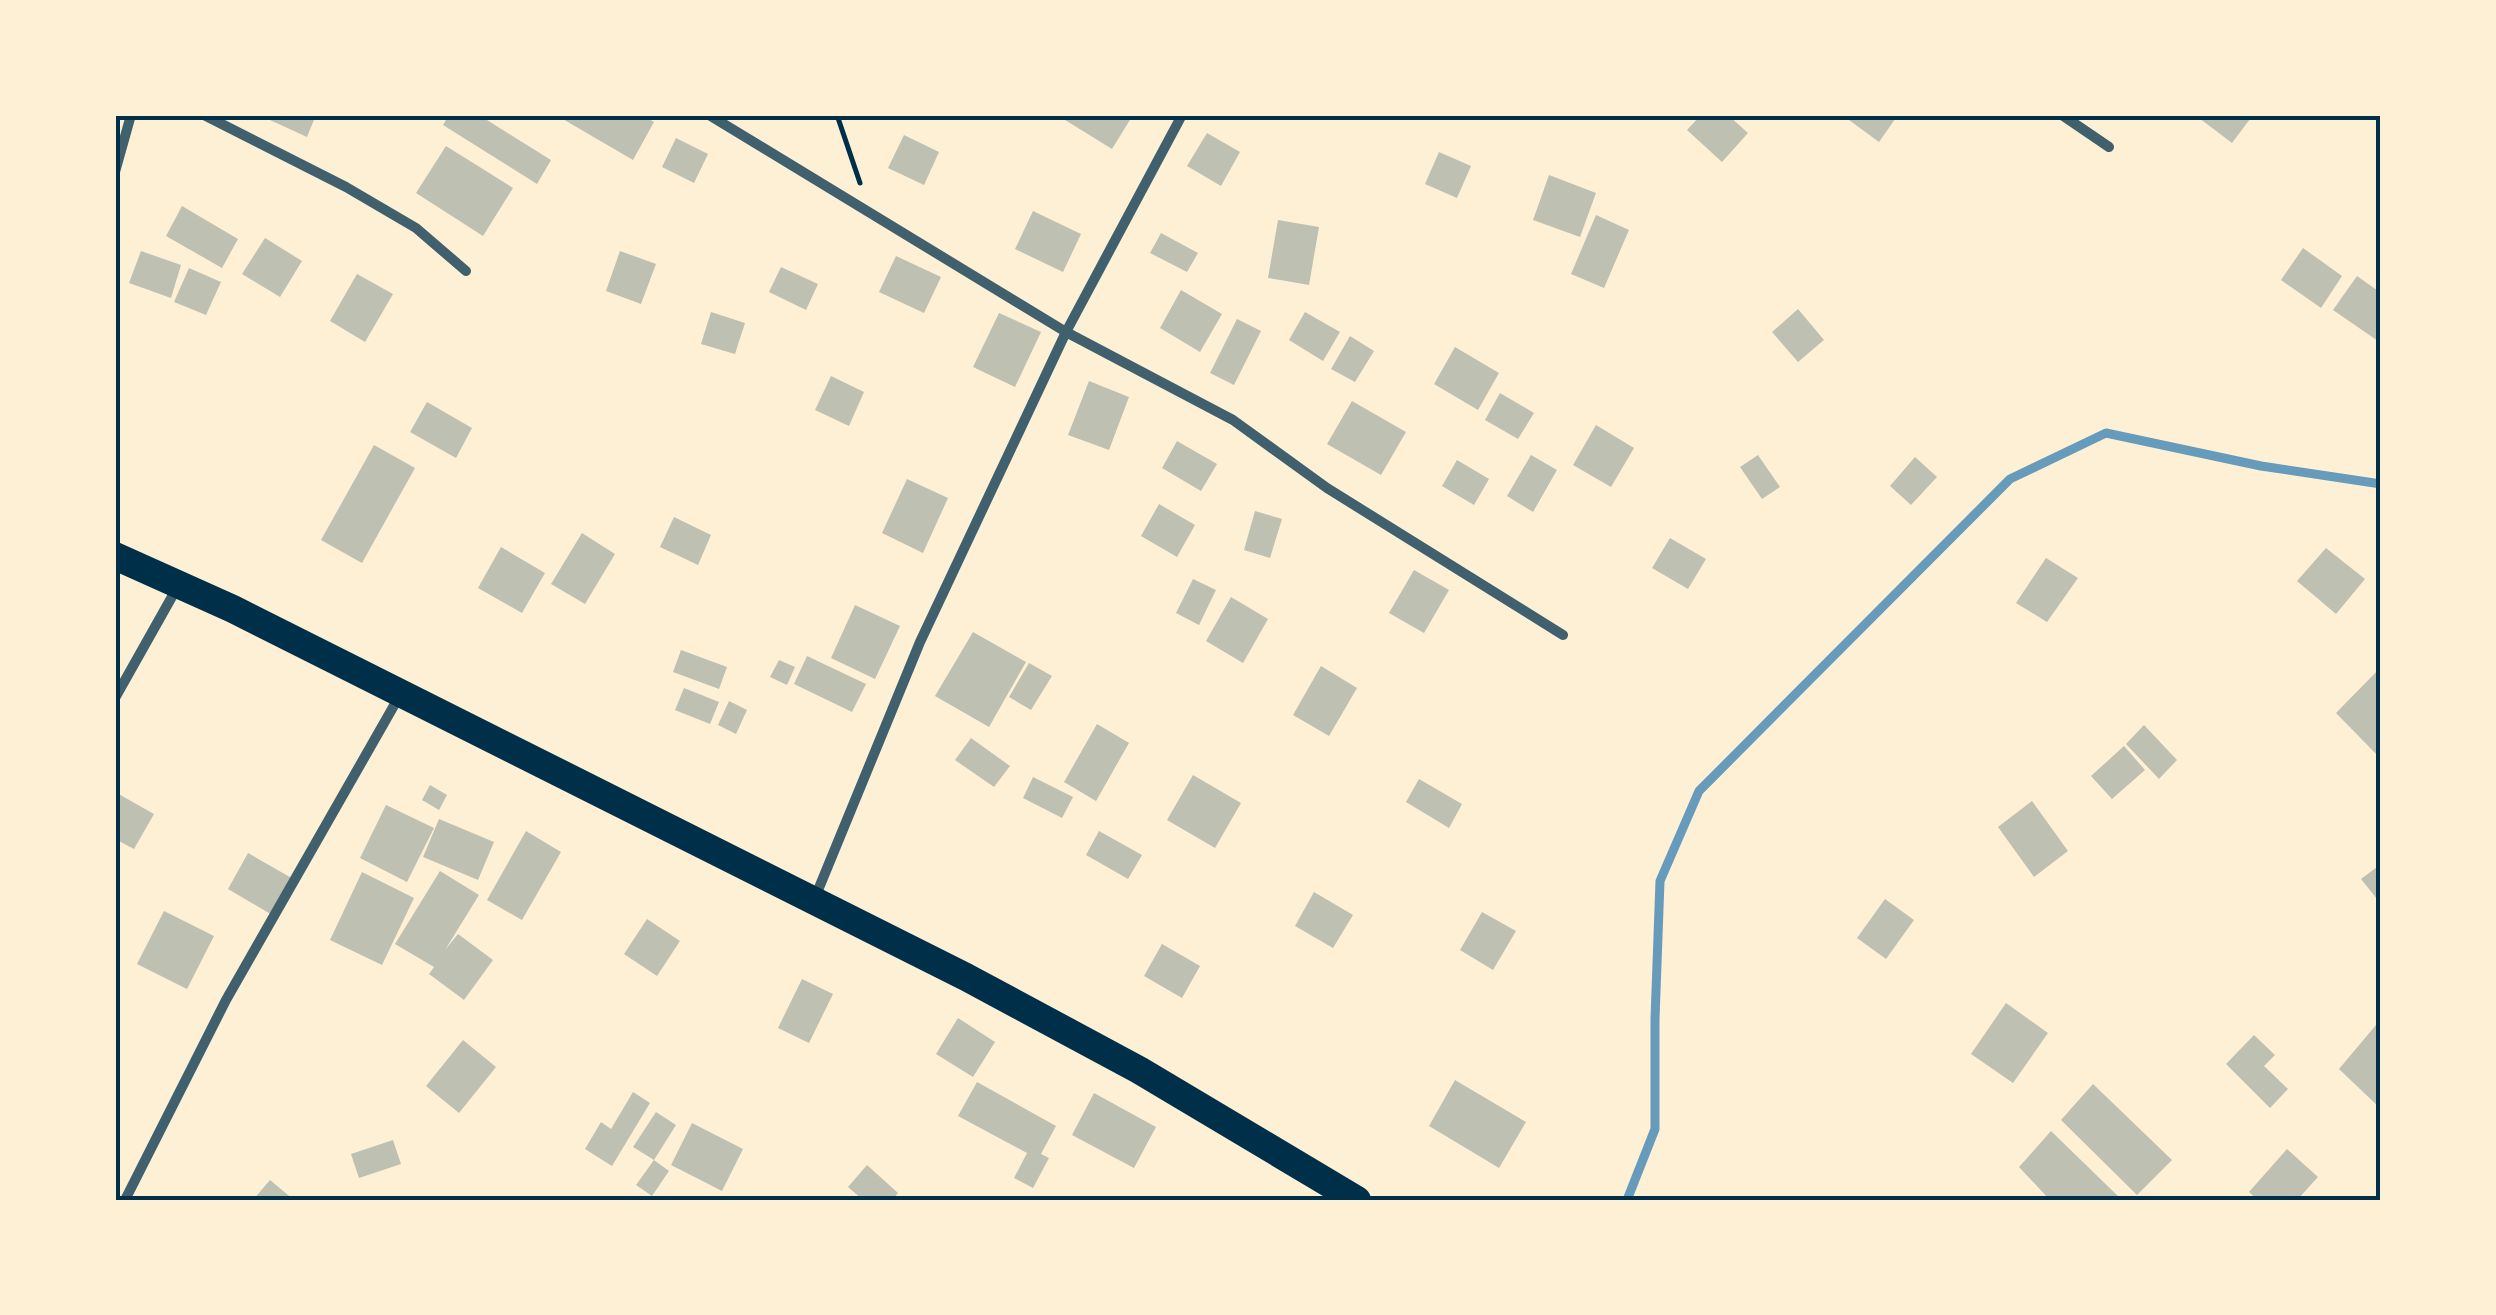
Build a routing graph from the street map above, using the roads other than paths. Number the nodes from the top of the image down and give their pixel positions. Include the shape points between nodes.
1 (131, 115) edge
2 (204, 115) edge
3 (709, 115) edge
4 (1182, 115) edge
5 (2062, 115) edge
6 (2108, 147) dead end
7 (115, 172) edge
8 (466, 271) dead end
9 (1066, 332) junction
10 (115, 556) edge
11 (178, 585) junction
12 (1563, 635) dead end
13 (400, 694) junction
14 (115, 698) edge
15 (814, 902) junction
16 (124, 1200) edge
17 (1357, 1200) edge

1 - 7 street
2 - 8 street via 416,228
3 - 9 street
4 - 9 street
5 - 6 street
9 - 12 street via 1233,420 1327,488
9 - 15 street via 920,642
10 - 11 highway
11 - 13 highway
11 - 14 street
13 - 15 highway
13 - 16 street via 226,1000
15 - 17 highway via 1124,1062

